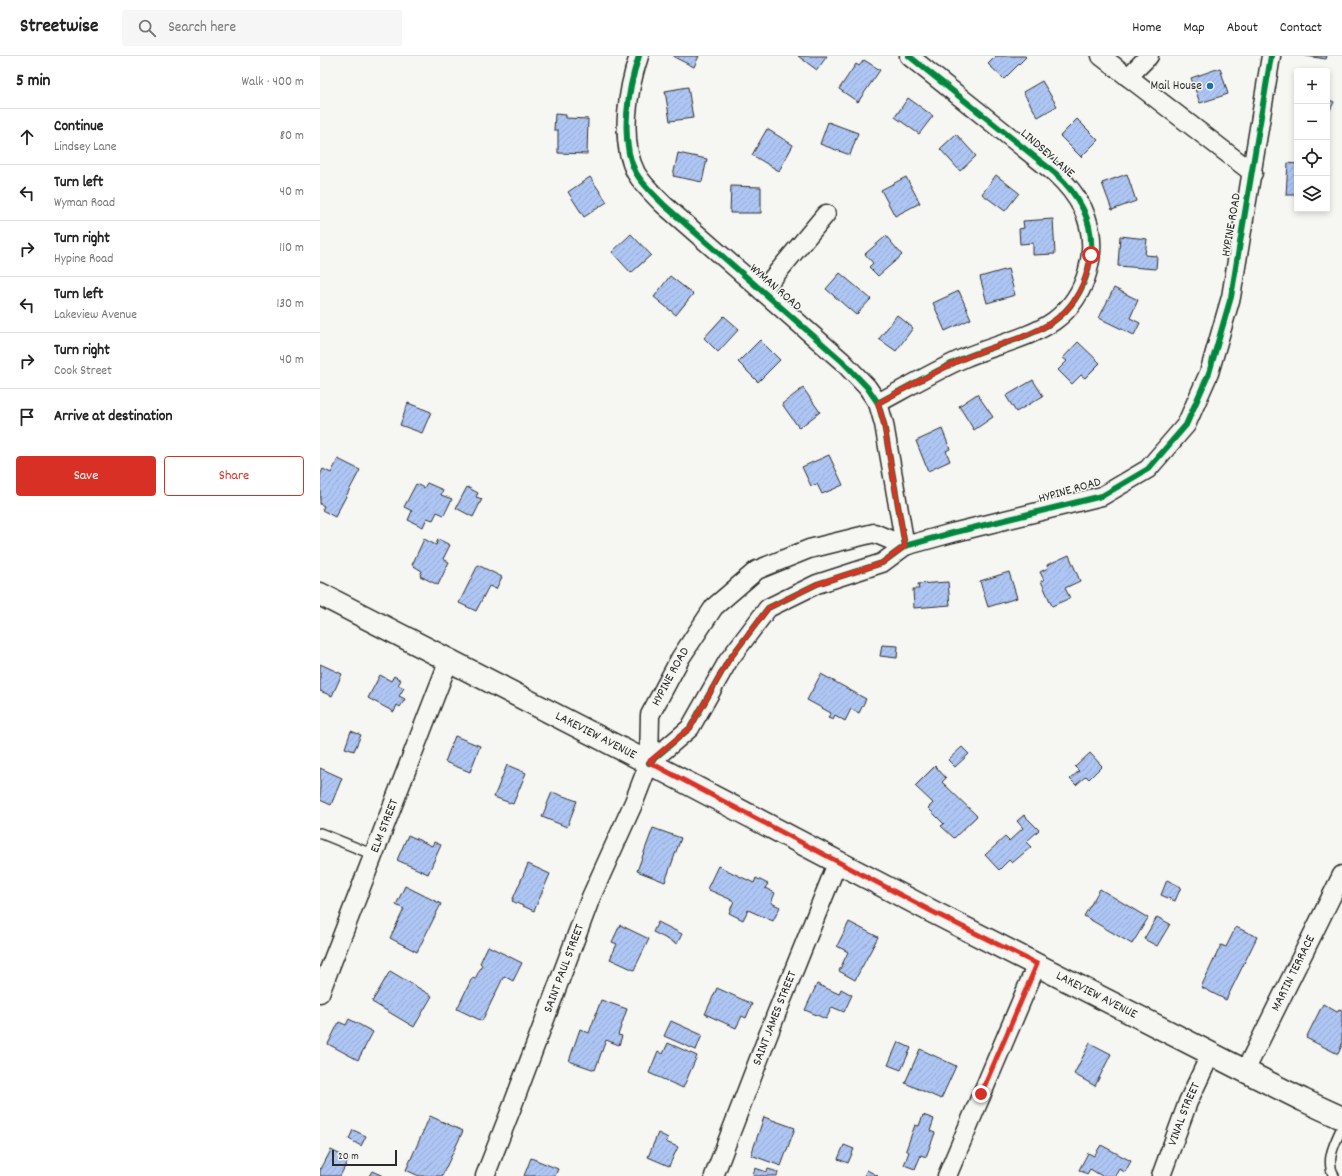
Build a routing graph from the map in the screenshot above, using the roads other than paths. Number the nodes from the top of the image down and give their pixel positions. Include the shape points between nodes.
1 (639, 56) edge
2 (909, 56) edge
3 (1100, 56) edge
4 (1149, 56) edge
5 (1271, 56) edge
6 (1128, 77) junction
7 (1253, 173) junction
8 (826, 214) dead end
9 (762, 291) junction
10 (878, 403) junction
11 (905, 546) junction
12 (320, 594) edge
13 (449, 660) junction
14 (649, 762) junction
15 (320, 833) edge
16 (374, 855) junction
17 (838, 861) junction
18 (1342, 875) edge
19 (1037, 964) junction
20 (320, 993) edge
21 (1211, 1053) junction
22 (1245, 1071) junction
23 (1342, 1118) edge
24 (1342, 1127) edge
25 (484, 1176) edge
26 (714, 1176) edge
27 (947, 1176) edge
28 (1161, 1176) edge
29 (1334, 1176) edge

1 - 9 street, WYMAN ROAD via 629,93 627,115 629,156 636,173 664,205
2 - 10 street, LINDSEY LANE via 1066,184 1083,210 1091,240 1091,255 1083,285 1066,311 1054,321 1027,335 964,358
3 - 6 street
4 - 6 street
5 - 7 street, HYPINE ROAD
6 - 7 street
7 - 11 street, HYPINE ROAD via 1231,296 1208,373 1186,425 1148,470 1102,496
8 - 9 street
9 - 10 street, WYMAN ROAD via 855,373
10 - 11 street, WYMAN ROAD
11 - 14 street, HYPINE ROAD via 882,563 817,584 768,608 728,661 690,728
11 - 14 street, HYPINE ROAD via 874,533 809,549 757,570 714,607 681,657 650,715
12 - 13 main road, LAKEVIEW AVENUE
13 - 14 main road, LAKEVIEW AVENUE
13 - 16 street, ELM STREET
14 - 17 main road, LAKEVIEW AVENUE
14 - 25 street, SAINT PAUL STREET via 634,802 591,897
15 - 16 lane
16 - 20 street, ELM STREET
17 - 19 main road, LAKEVIEW AVENUE
17 - 26 street, SAINT JAMES STREET
18 - 22 street, MARTIN TERRACE
19 - 21 main road, LAKEVIEW AVENUE
19 - 27 street
21 - 22 main road, LAKEVIEW AVENUE
21 - 28 street, VINAL STREET via 1188,1102
22 - 23 main road, LAKEVIEW AVENUE
24 - 29 lane via 1330,1158 1330,1168

